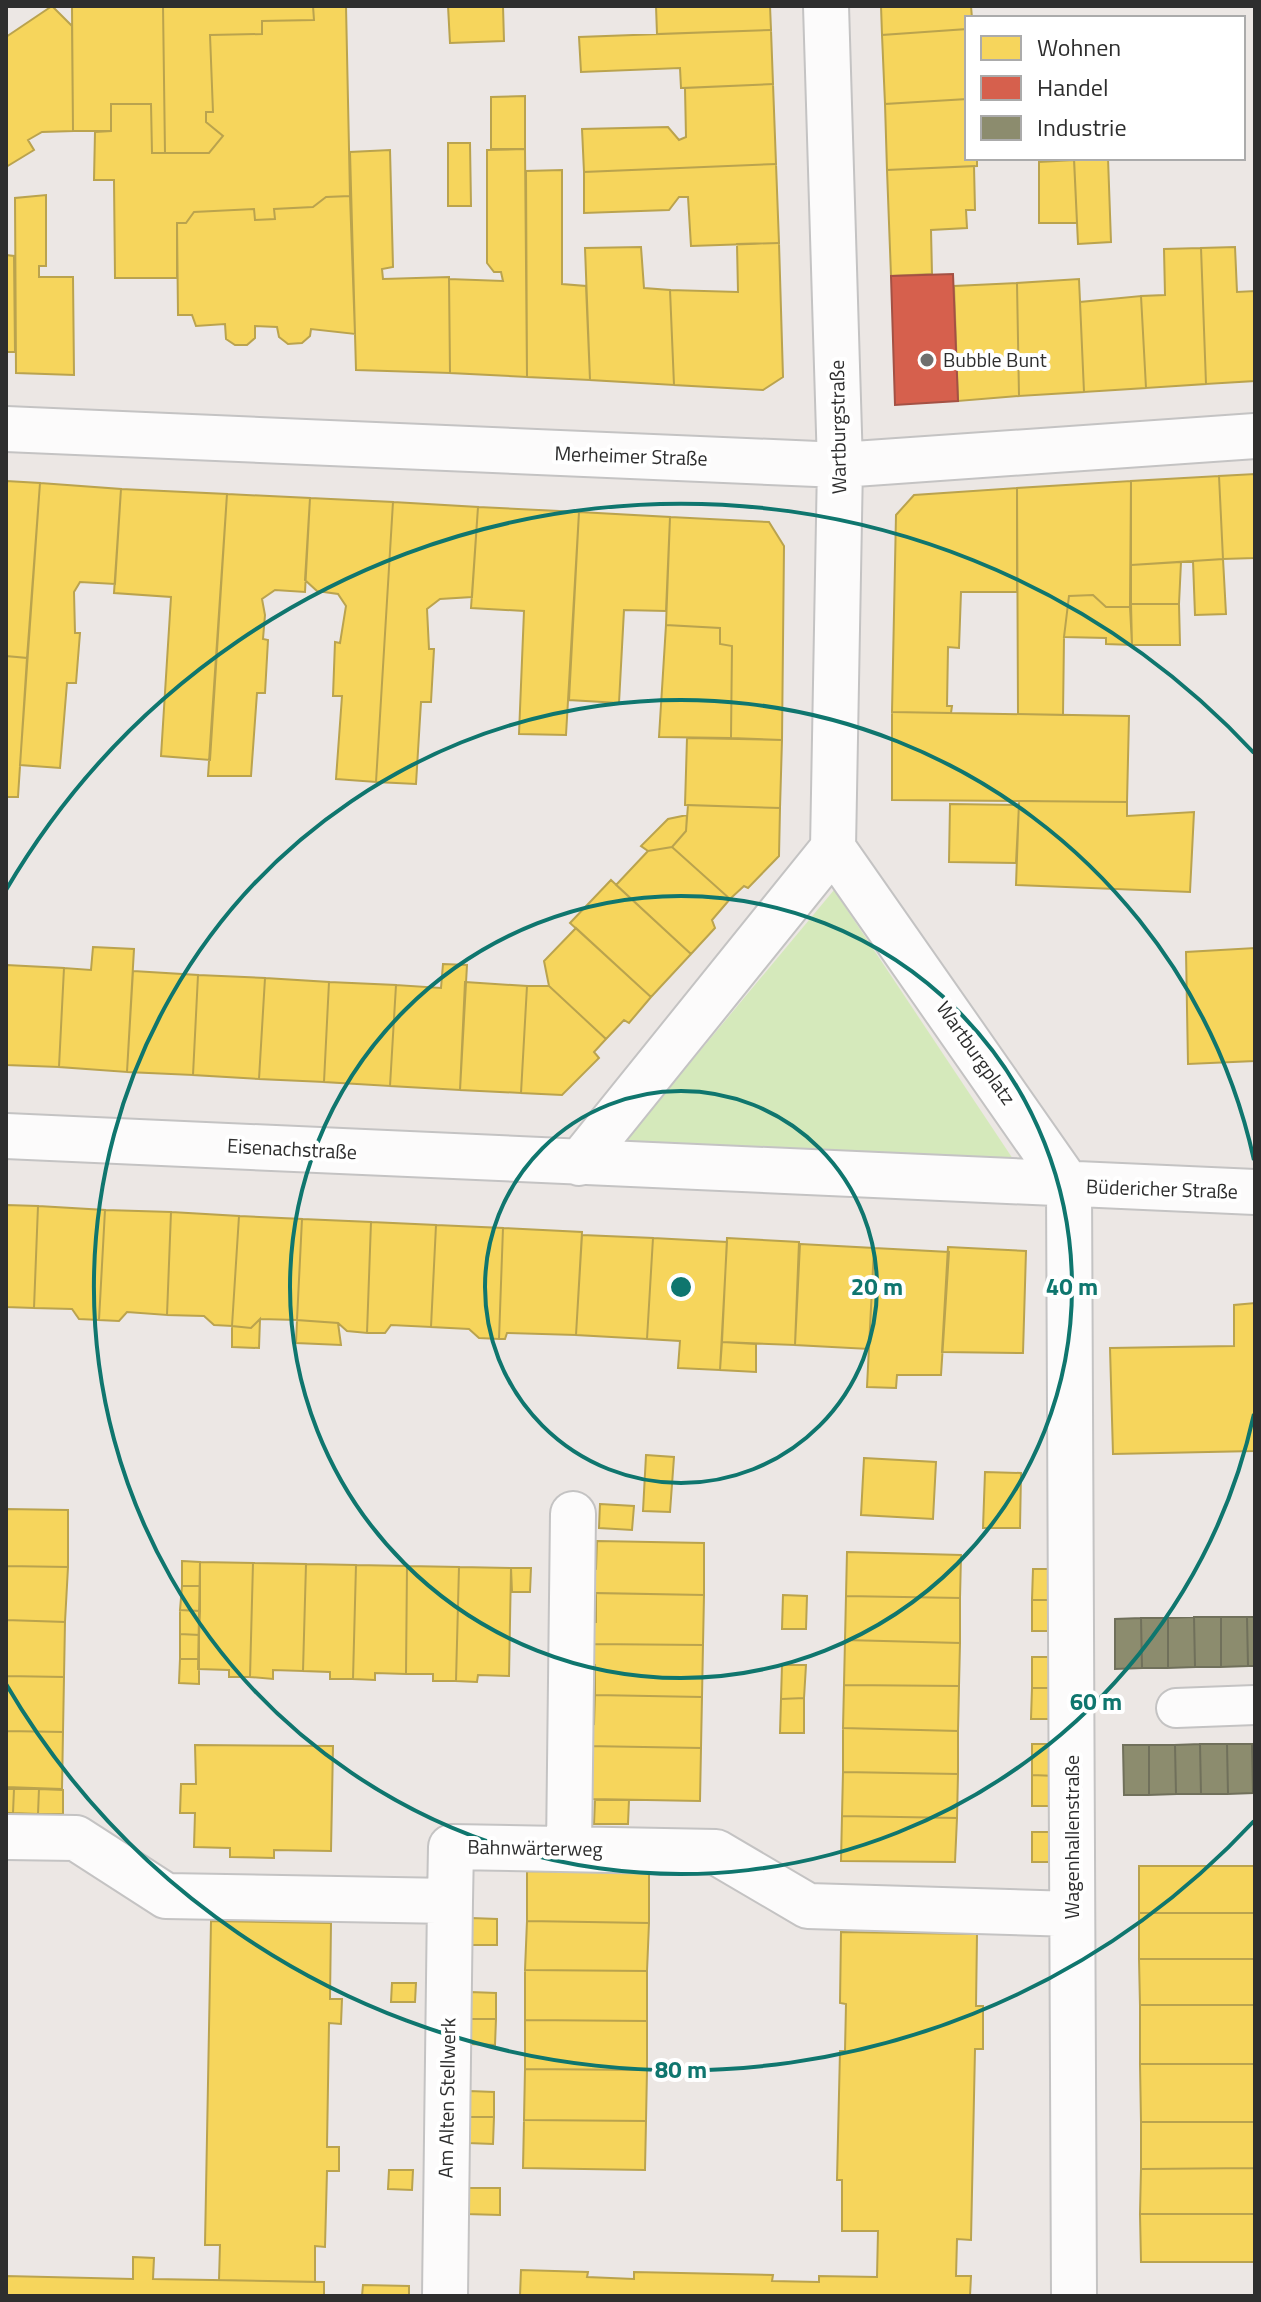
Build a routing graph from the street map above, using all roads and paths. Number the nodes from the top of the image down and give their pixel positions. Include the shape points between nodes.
1 (826, 6) edge
2 (6, 429) edge
3 (1255, 436) edge
4 (840, 465) junction
5 (833, 848) junction
6 (6, 1136) edge
7 (579, 1163) junction
8 (1069, 1186) junction
9 (1255, 1192) edge
10 (573, 1514) dead end
11 (1255, 1705) edge
12 (1176, 1708) dead end
13 (6, 1837) edge
14 (569, 1849) junction
15 (450, 1901) junction
16 (1072, 1914) junction
17 (445, 2296) edge
18 (1074, 2296) edge

1 - 4 street, Wartburgstraße
2 - 4 street, Merheimer Straße
3 - 4 street, Merheimer Straße
4 - 5 street, Wartburgstraße
5 - 7 street
5 - 8 street, Wartburgplatz
6 - 7 street, Eisenachstraße
7 - 8 street
8 - 9 street, Büdericher Straße
8 - 16 street, Wagenhallenstraße
10 - 14 street
11 - 12 lane
13 - 15 street via 76,1838 166,1896
14 - 15 street, Bahnwärterweg via 451,1847
14 - 16 street, Bahnwärterweg via 716,1852 808,1906
15 - 17 street, Am Alten Stellwerk
16 - 18 street, Wagenhallenstraße

